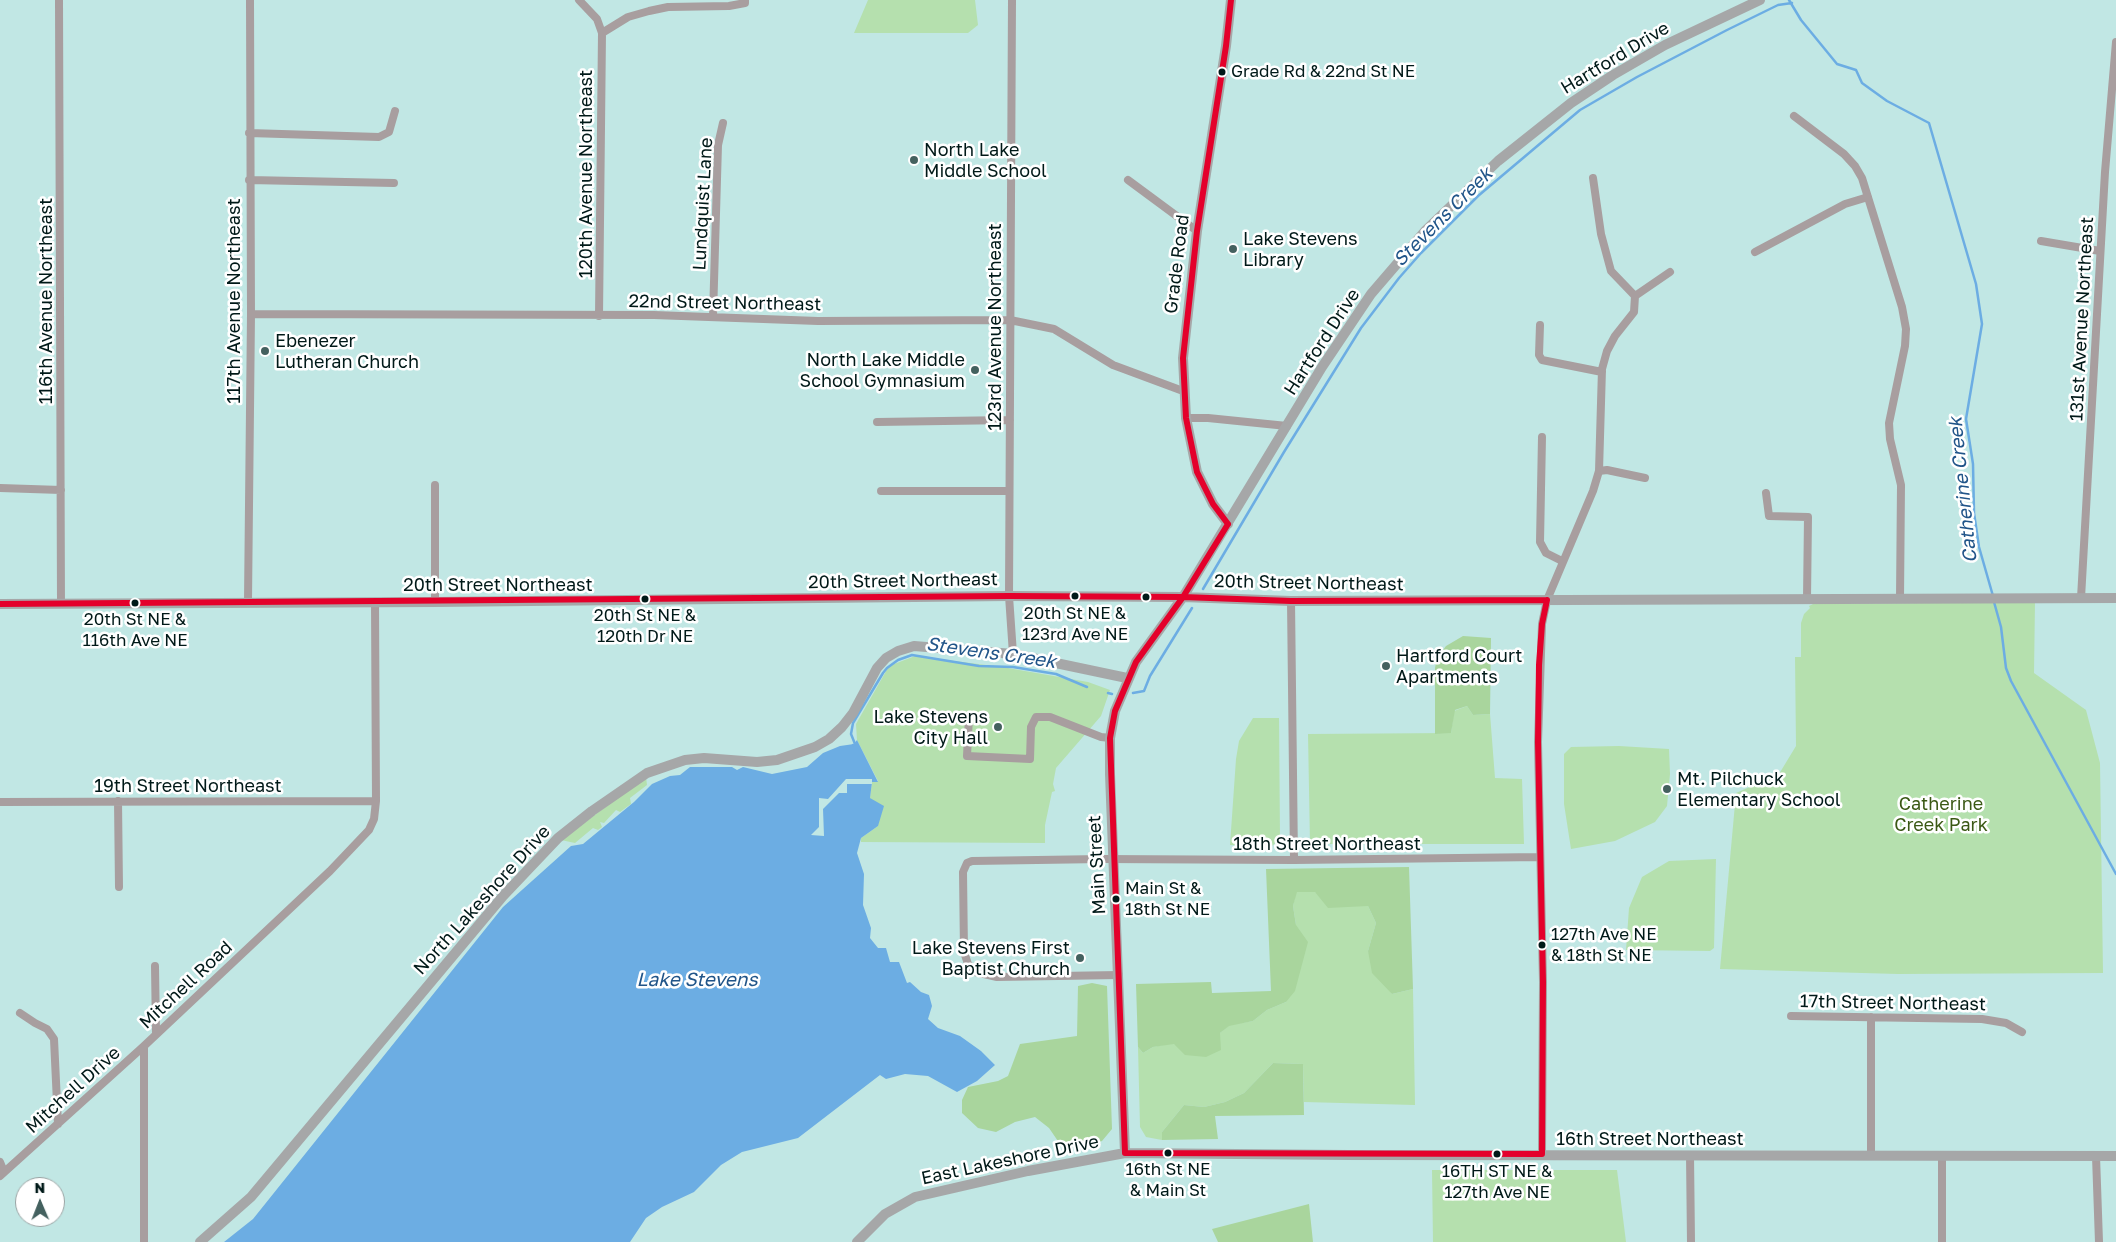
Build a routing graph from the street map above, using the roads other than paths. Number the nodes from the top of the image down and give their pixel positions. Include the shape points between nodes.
1 (59, 0) edge
2 (250, 0) edge
3 (579, 0) edge
4 (1012, 0) edge
5 (1231, 0) edge
6 (1760, 0) edge
7 (745, 1) edge
8 (602, 33) junction
9 (2116, 42) edge
10 (395, 111) dead end
11 (1794, 116) dead end
12 (723, 123) dead end
13 (249, 133) junction
14 (1593, 178) dead end
15 (249, 180) junction
16 (1128, 180) dead end
17 (394, 183) dead end
18 (1868, 197) junction
19 (1197, 231) junction
20 (2041, 241) dead end
21 (2100, 251) junction
22 (1755, 252) dead end
23 (1670, 272) dead end
24 (1635, 296) junction
25 (250, 314) junction
26 (599, 316) junction
27 (713, 316) junction
28 (1010, 320) junction
29 (1540, 325) dead end
30 (1602, 372) junction
31 (1183, 391) junction
32 (1186, 418) junction
33 (1010, 420) junction
34 (876, 422) dead end
35 (1287, 426) junction
36 (1542, 437) dead end
37 (1598, 471) junction
38 (1645, 478) dead end
39 (436, 484) dead end
40 (0, 488) edge
41 (61, 490) junction
42 (881, 491) dead end
43 (1009, 491) junction
44 (1766, 493) dead end
45 (1228, 524) junction
46 (1562, 561) junction
47 (1009, 596) junction
48 (1187, 597) junction
49 (1900, 598) junction
50 (2080, 598) junction
51 (2116, 598) edge
52 (1807, 599) junction
53 (1547, 600) junction
54 (248, 601) junction
55 (1291, 601) junction
56 (375, 602) junction
57 (436, 602) junction
58 (61, 603) junction
59 (0, 604) edge
60 (1013, 654) junction
61 (1127, 678) junction
62 (969, 716) dead end
63 (1110, 738) junction
64 (118, 801) junction
65 (376, 801) junction
66 (0, 802) edge
67 (1540, 857) junction
68 (1113, 860) junction
69 (1294, 860) junction
70 (119, 887) dead end
71 (155, 966) dead end
72 (1119, 975) junction
73 (20, 1013) dead end
74 (1790, 1016) dead end
75 (1871, 1017) junction
76 (2022, 1032) dead end
77 (156, 1034) junction
78 (144, 1046) junction
79 (58, 1124) junction
80 (1125, 1153) junction
81 (1542, 1154) junction
82 (1690, 1155) junction
83 (1871, 1156) junction
84 (1942, 1156) junction
85 (2096, 1156) junction
86 (2116, 1156) edge
87 (0, 1162) edge
88 (2, 1174) edge
89 (144, 1242) edge
90 (200, 1242) edge
91 (857, 1242) edge
92 (1691, 1242) edge
93 (1942, 1242) edge
94 (2099, 1242) edge

1 - 41 street, 116th Avenue Northeast
2 - 13 street, 117th Avenue Northeast
3 - 8 street via 597,19
4 - 28 street, 123rd Avenue Northeast
5 - 19 street, Grade Road
6 - 35 street, Hartford Drive via 1674,40 1613,75 1544,123 1498,161 1426,230 1377,287 1322,367
7 - 8 street via 729,6 658,9 628,17
8 - 26 street, 120th Avenue Northeast
9 - 21 street, 131st Avenue Northeast
10 - 13 street via 389,132 379,137
11 - 18 street via 1856,166
12 - 27 street, Lundquist Lane via 718,145
13 - 15 street, 117th Avenue Northeast
14 - 24 street via 1600,234 1611,271
15 - 17 street
15 - 25 street, 117th Avenue Northeast
16 - 19 street
18 - 22 street via 1845,204
18 - 49 street via 1906,329 1889,423 1901,485
19 - 31 street, Grade Road via 1185,333
20 - 21 street
21 - 50 street, 131st Avenue Northeast
23 - 24 street
24 - 30 street via 1634,312 1607,351
25 - 26 street, 22nd Street Northeast
25 - 54 street, 117th Avenue Northeast
26 - 27 street, 22nd Street Northeast
27 - 28 street, 22nd Street Northeast via 818,321
28 - 31 street, 22nd Street Northeast via 1054,329 1113,365
28 - 33 street, 123rd Avenue Northeast
29 - 30 street via 1539,355 1542,360
30 - 37 street
31 - 32 street, Grade Road
32 - 35 street
32 - 45 street, Grade Road via 1197,472 1210,500
33 - 34 street
33 - 43 street, 123rd Avenue Northeast
35 - 45 street, Hartford Drive
36 - 46 street via 1540,542 1546,553
37 - 38 street
37 - 46 street via 1593,491
39 - 57 street
40 - 41 street
41 - 58 street, 116th Avenue Northeast
42 - 43 street
43 - 47 street, 123rd Avenue Northeast
44 - 52 street via 1769,516 1808,518
45 - 48 street, Hartford Drive
46 - 53 street
47 - 48 street, 20th Street Northeast
47 - 57 street, 20th Street Northeast
47 - 60 street, 123rd Avenue Northeast
48 - 55 street, 20th Street Northeast
48 - 61 street, Main Street
49 - 50 street, 20th Street Northeast
49 - 52 street, 20th Street Northeast
50 - 51 street, 20th Street Northeast
52 - 53 street, 20th Street Northeast
53 - 55 street, 20th Street Northeast
53 - 67 street via 1539,665
54 - 56 street, 20th Street Northeast
54 - 58 street, 20th Street Northeast
55 - 69 street
56 - 57 street, 20th Street Northeast
56 - 65 street, Mitchell Road
58 - 59 street, 20th Street Northeast
60 - 61 street, North Lakeshore Drive
60 - 90 street, North Lakeshore Drive via 914,646 898,651 877,668 842,727 815,747 777,760 757,762 704,758 664,766 632,782 558,838 503,896 257,1190
61 - 63 street, Main Street via 1115,711
62 - 63 street via 967,756 1030,759 1031,727 1036,717 1050,717
63 - 68 street, Main Street
64 - 65 street, 19th Street Northeast
64 - 66 street, 19th Street Northeast
64 - 70 street
65 - 77 street, Mitchell Road via 374,819 368,830 330,871
67 - 69 street, 18th Street Northeast
67 - 81 street
68 - 69 street, 18th Street Northeast
68 - 72 street, Main Street
68 - 72 street, 18th Street Northeast via 966,863 963,872 964,952 975,972 997,977
71 - 77 street
72 - 80 street, Main Street
73 - 79 street via 48,1029 54,1039
74 - 75 street, 17th Street Northeast
75 - 76 street, 17th Street Northeast via 1982,1019 2006,1023
75 - 83 street
77 - 78 street, Mitchell Road
78 - 79 street, Mitchell Drive
78 - 89 street, Mitchell Road
79 - 88 street, Mitchell Drive
80 - 81 street, 16th Street Northeast
80 - 91 street, East Lakeshore Drive via 1003,1176 916,1197 886,1214
81 - 82 street, 16th Street Northeast
82 - 83 street, 16th Street Northeast
82 - 92 street
83 - 84 street, 16th Street Northeast
84 - 85 street, 16th Street Northeast
84 - 93 street
85 - 86 street, 16th Street Northeast
85 - 94 street
87 - 88 street

